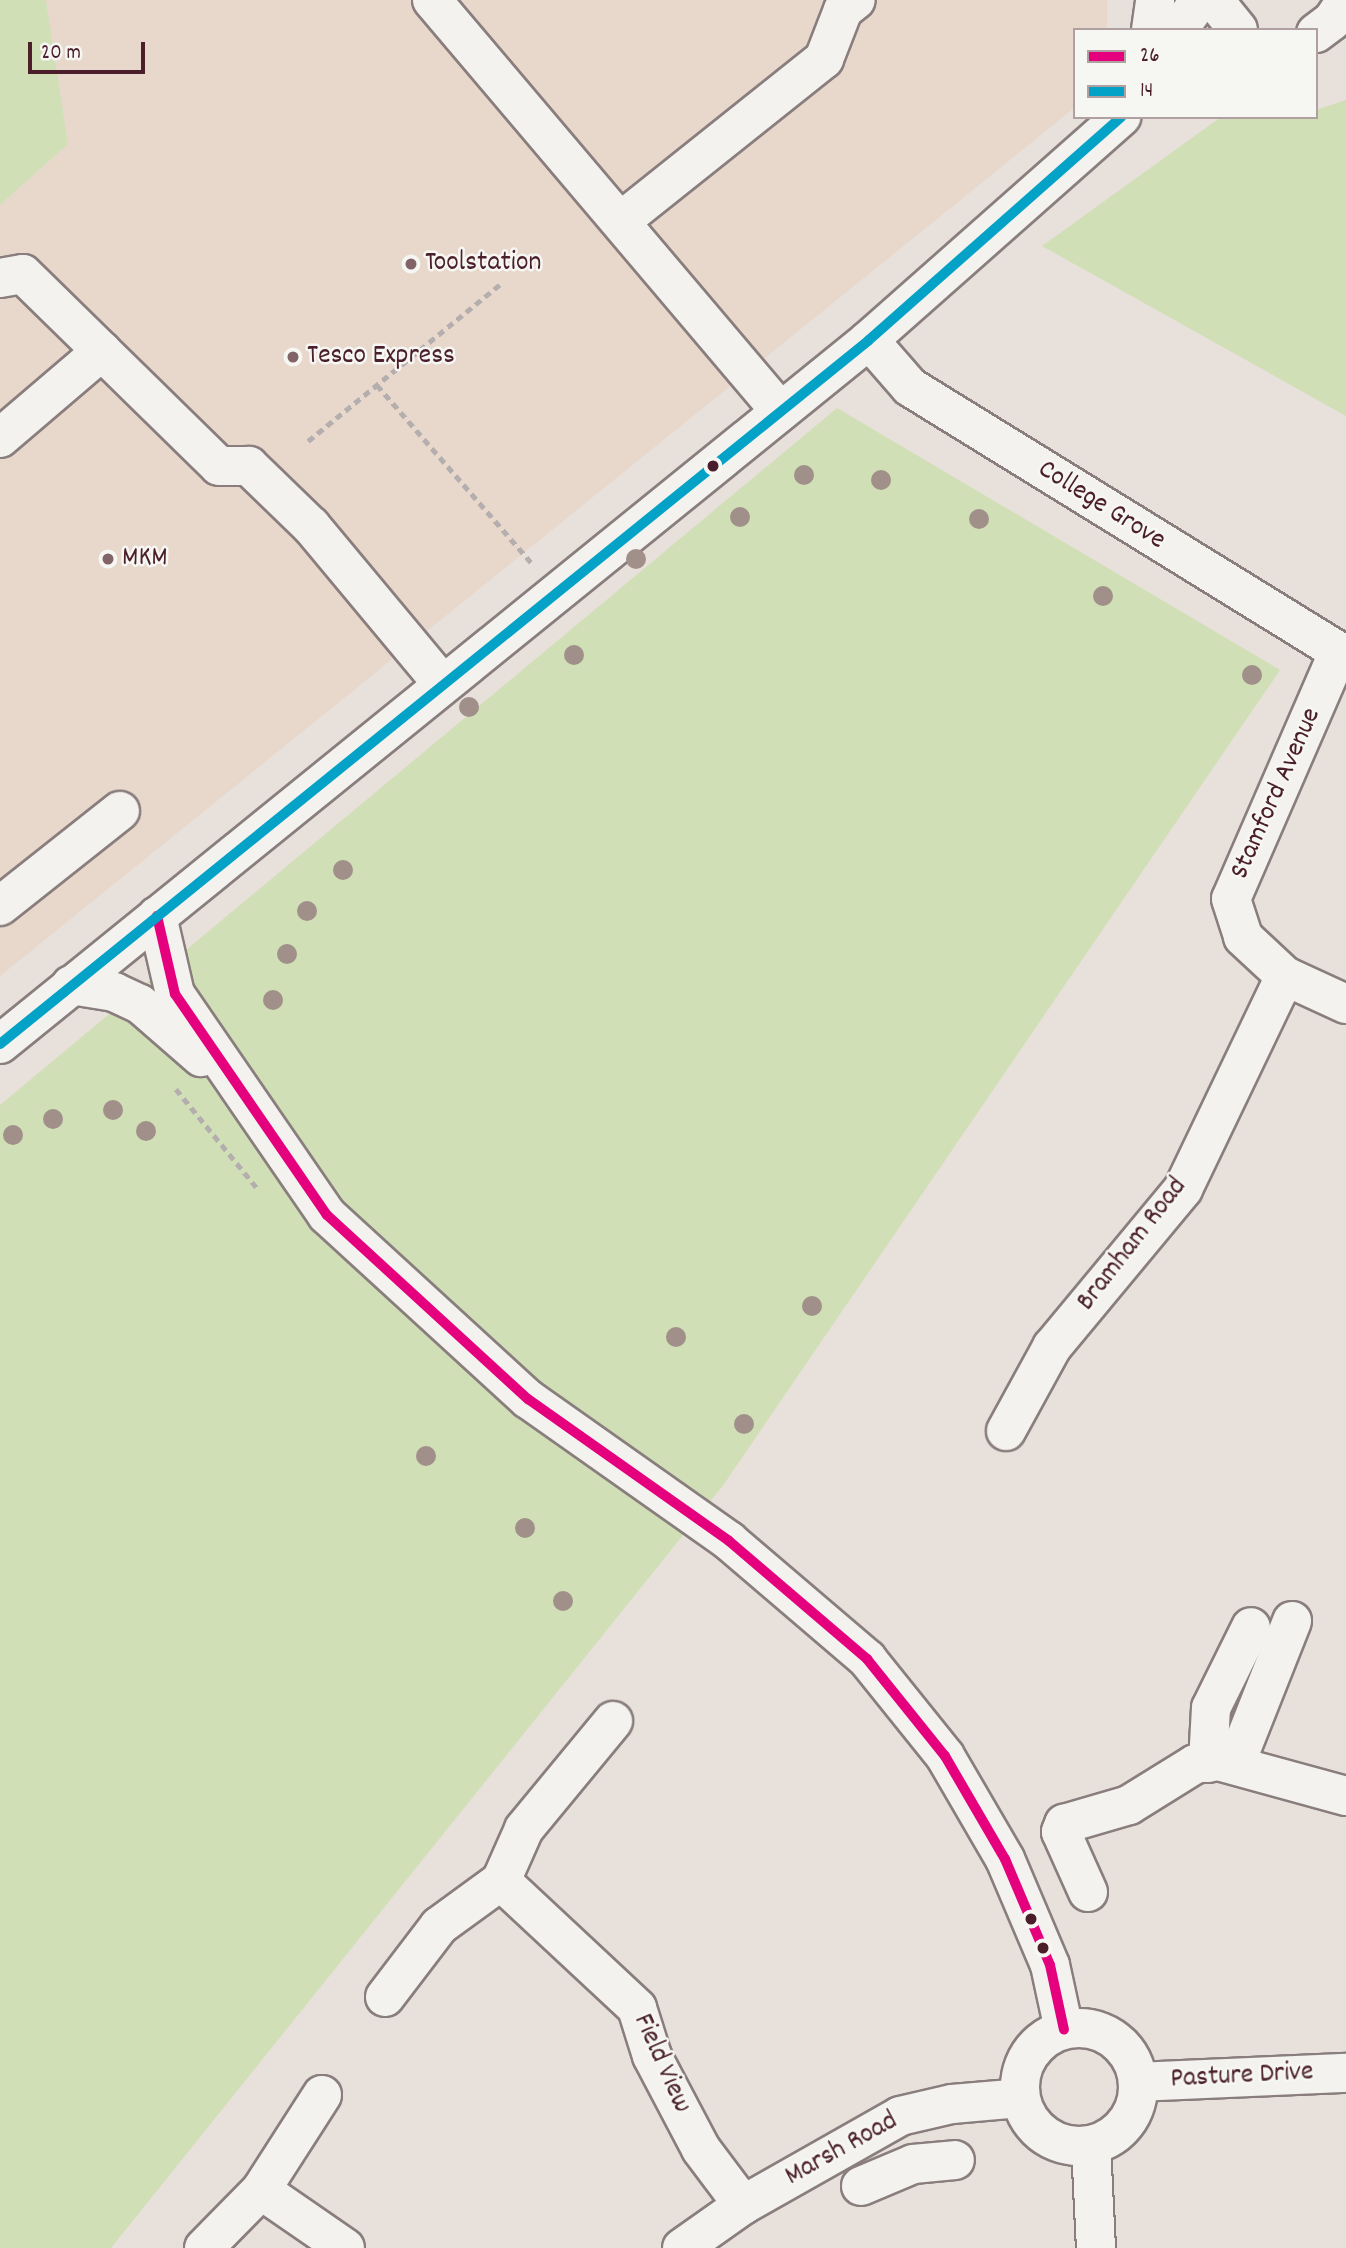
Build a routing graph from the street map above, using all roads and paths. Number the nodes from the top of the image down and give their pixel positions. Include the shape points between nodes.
1 (432, 0) edge
2 (856, 0) edge
3 (1155, 0) edge
4 (1200, 0) edge
5 (1214, 0) edge
6 (1346, 0) edge
7 (1151, 28) edge
8 (1179, 28) edge
9 (1236, 28) edge
10 (1318, 34) edge
11 (1318, 36) edge
12 (1346, 40) edge
13 (1116, 119) edge
14 (621, 221) junction
15 (0, 278) edge
16 (502, 283) dead end
17 (869, 340) junction
18 (102, 351) junction
19 (377, 385) junction
20 (780, 411) junction
21 (0, 439) edge
22 (307, 441) dead end
23 (555, 591) junction
24 (1342, 654) edge
25 (442, 683) junction
26 (120, 811) dead end
27 (0, 906) edge
28 (157, 916) junction
29 (1286, 976) junction
30 (71, 985) junction
31 (1346, 1004) edge
32 (0, 1044) edge
33 (243, 1097) junction
34 (1004, 1437) dead end
35 (1292, 1621) dead end
36 (1251, 1627) dead end
37 (613, 1721) dead end
38 (1222, 1764) junction
39 (1346, 1796) edge
40 (501, 1881) junction
41 (1088, 1892) dead end
42 (385, 1997) dead end
43 (1065, 2030) junction
44 (1346, 2073) edge
45 (1138, 2082) junction
46 (321, 2095) dead end
47 (1020, 2098) junction
48 (900, 2116) junction
49 (1091, 2146) junction
50 (955, 2160) dead end
51 (913, 2164) junction
52 (861, 2186) dead end
53 (261, 2190) junction
54 (743, 2205) junction
55 (215, 2235) edge
56 (345, 2248) edge
57 (682, 2248) edge
58 (1096, 2248) edge

1 - 14 street
2 - 14 street via 843,10 824,59
3 - 7 street
4 - 8 street
5 - 9 street
6 - 10 street
11 - 12 street
13 - 17 street
14 - 20 street
15 - 18 street via 23,274
16 - 19 path
17 - 20 street
17 - 24 street, College Grove via 910,387
18 - 21 street
18 - 25 street via 219,466 249,466 285,500
19 - 22 path
19 - 23 path
20 - 23 street
23 - 25 street
24 - 29 street, Stamford Avenue via 1231,899 1243,937
25 - 28 street
26 - 27 street
28 - 30 street
28 - 33 street via 175,994
29 - 31 street, Stamford Avenue
29 - 34 street, Bramham Road via 1183,1189 1052,1347
30 - 32 street
30 - 33 street via 114,992 140,1004
33 - 43 street via 327,1215 528,1399 729,1541 867,1659 945,1756 1005,1859 1050,1965
35 - 38 street
36 - 38 street via 1211,1708
37 - 40 street via 524,1829
38 - 39 street
38 - 41 street via 1195,1764 1129,1805 1064,1824 1060,1832
40 - 42 street via 439,1926
40 - 54 street, Field View via 632,2000 652,2056 701,2149
43 - 45 street via 1096,2030 1116,2041 1132,2060
43 - 47 street via 1030,2053 1022,2072
44 - 45 street, Pasture Drive
45 - 49 street via 1136,2104 1127,2123 1112,2137
46 - 53 street
47 - 48 street, Marsh Road via 952,2104
47 - 49 street via 1029,2119 1049,2139
48 - 51 street
48 - 54 street, Marsh Road
49 - 58 street
50 - 51 street
51 - 52 street
53 - 55 street
53 - 56 street
54 - 57 street, Marsh Road

